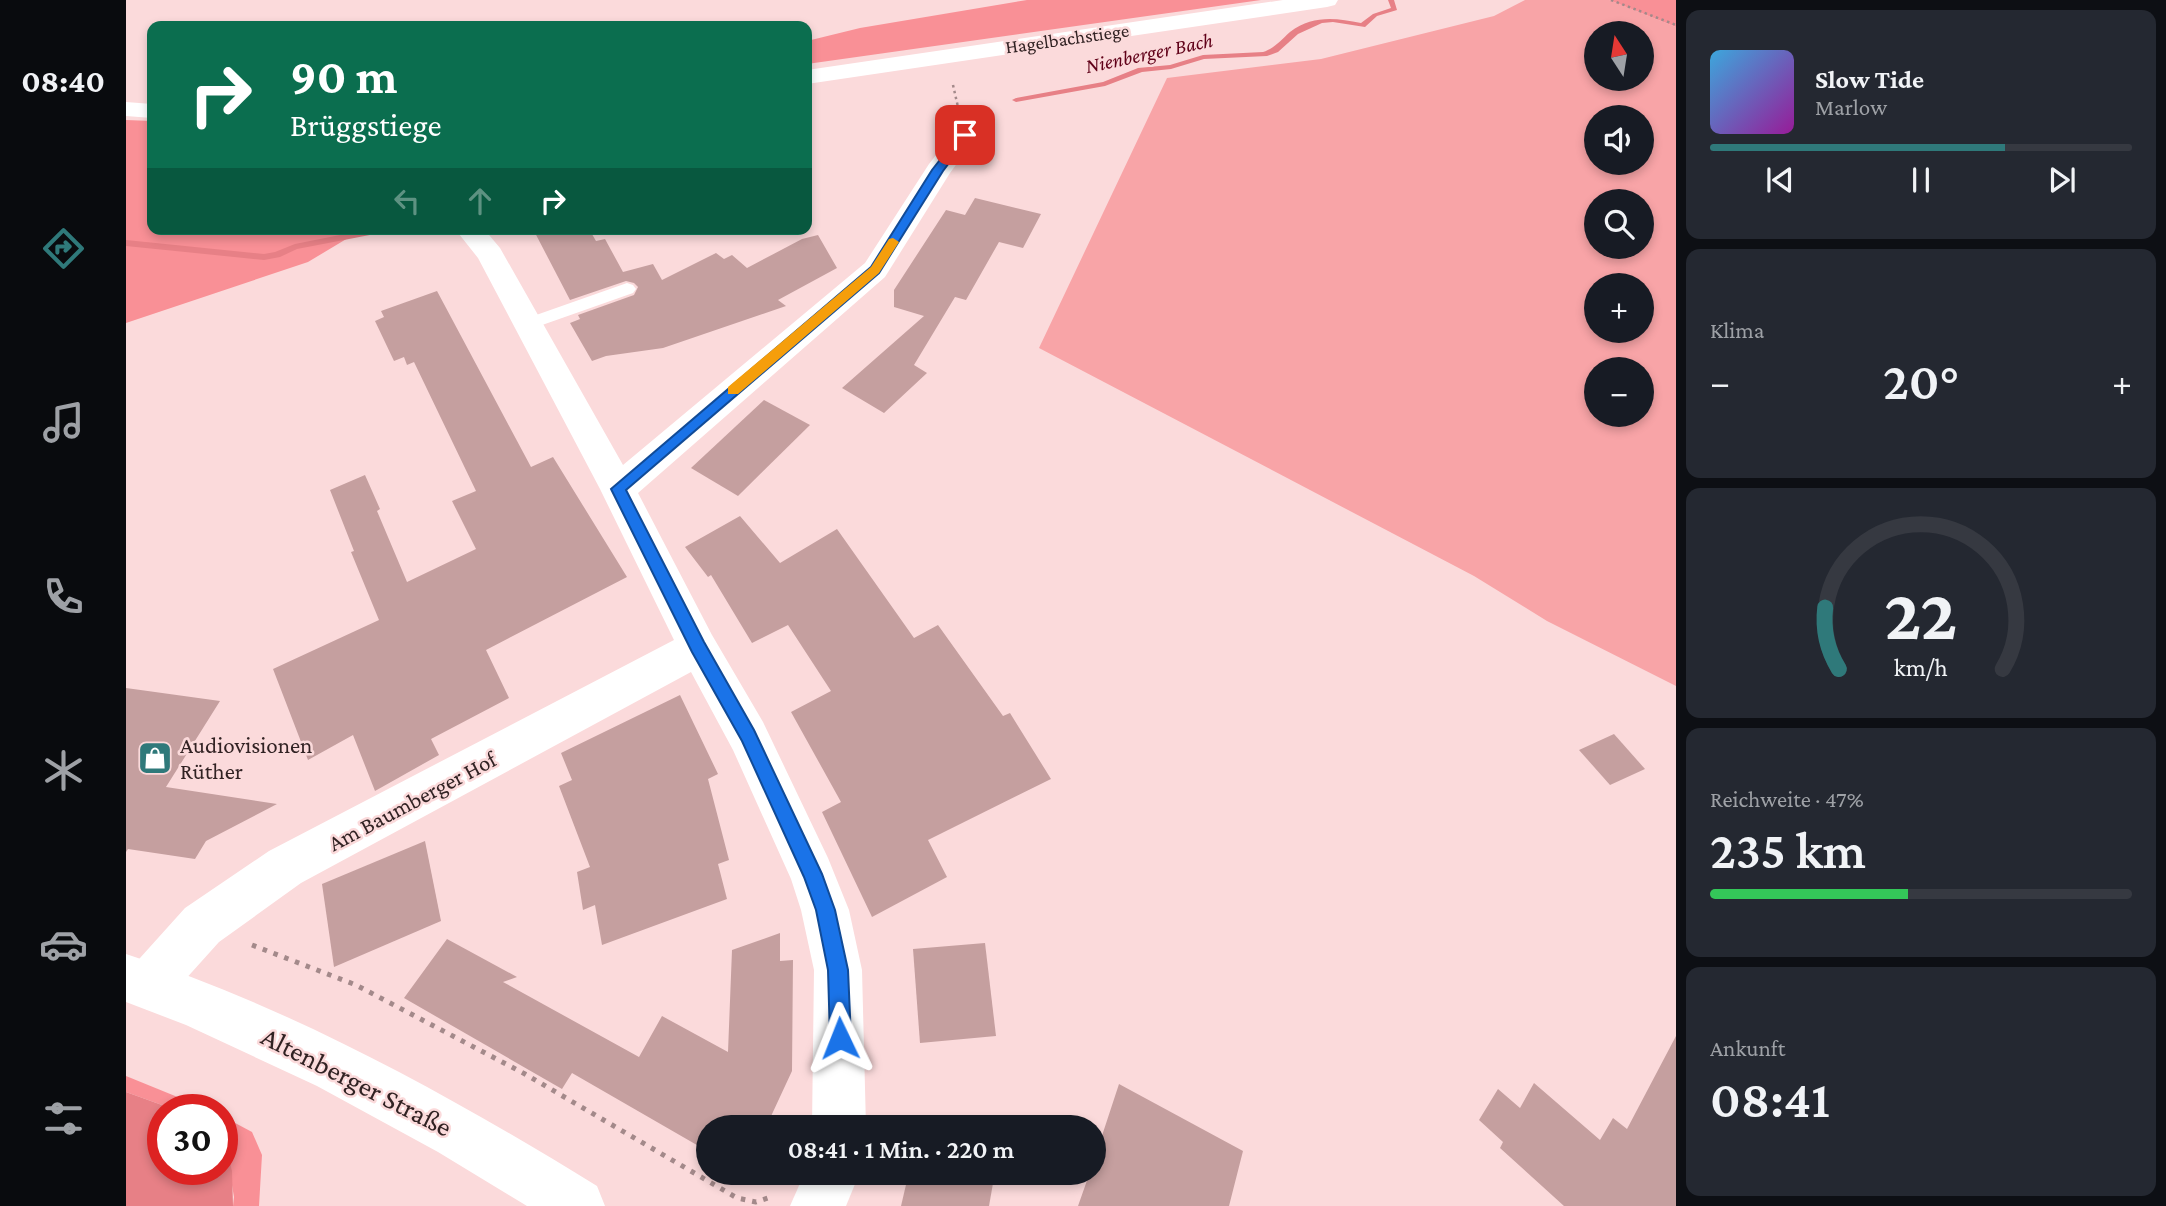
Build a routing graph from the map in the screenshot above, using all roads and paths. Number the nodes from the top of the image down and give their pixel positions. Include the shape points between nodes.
1 (1327, 0) edge
2 (1611, 0) edge
3 (1676, 25) edge
4 (937, 57) junction
5 (812, 75) edge
6 (126, 109) edge
7 (147, 111) edge
8 (965, 135) joint
9 (474, 235) edge
10 (627, 289) dead end
11 (528, 324) junction
12 (618, 489) junction
13 (698, 647) junction
14 (202, 925) junction
15 (137, 982) edge
16 (839, 1115) edge
17 (816, 1185) edge
18 (796, 1201) edge
19 (577, 1206) edge

1 - 4 street, Hagelbachstiege
2 - 3 path
4 - 5 street, Hagelbachstiege
4 - 8 path via 953,83
6 - 7 street
8 - 12 street via 875,270
9 - 11 street via 490,254
10 - 11 lane
11 - 12 street
12 - 13 street
13 - 14 street, Am Baumberger Hof via 285,867
13 - 16 street via 748,736 825,910 838,970
14 - 15 street, Am Baumberger Hof
14 - 18 path via 356,985 525,1074 737,1198
15 - 19 street, Altenberger Straße via 375,1086
17 - 18 street

